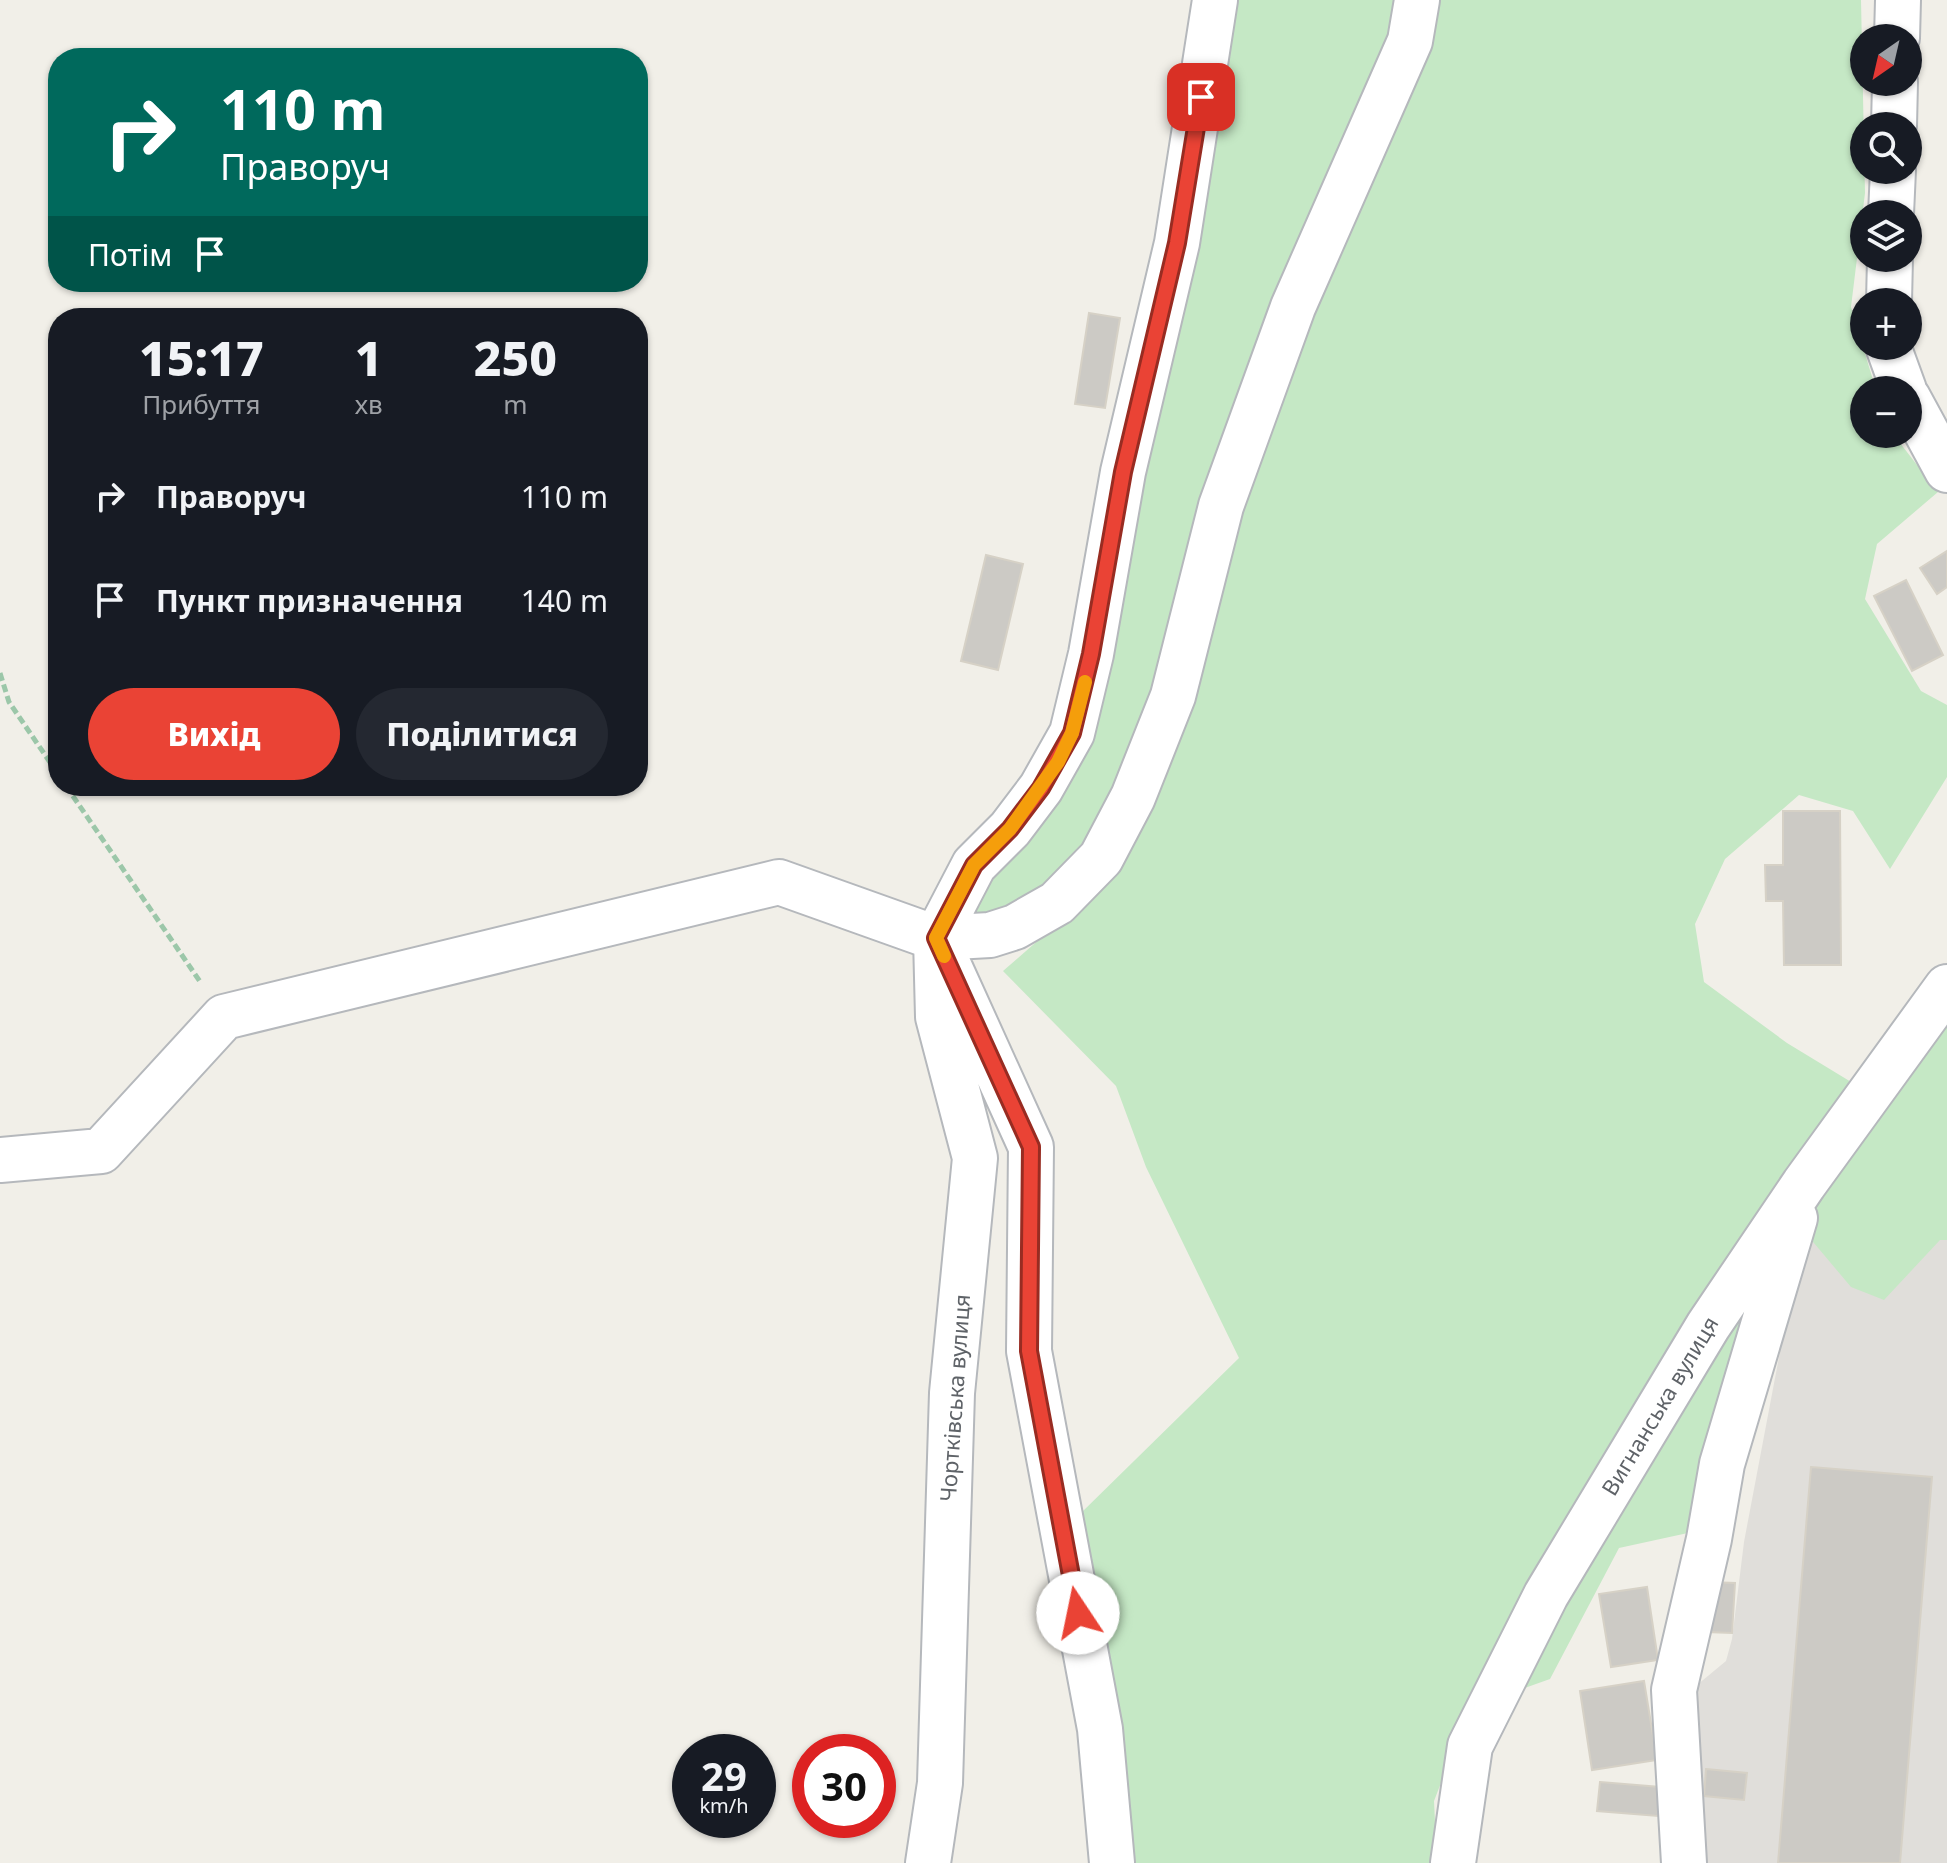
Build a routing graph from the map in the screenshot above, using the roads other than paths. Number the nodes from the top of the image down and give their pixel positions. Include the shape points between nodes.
1 (1215, 0) edge
2 (1417, 0) edge
3 (1898, 0) edge
4 (1897, 24) edge
5 (1922, 424) edge
6 (1947, 470) edge
7 (936, 938) junction
8 (1947, 987) edge
9 (0, 1160) edge
10 (1804, 1184) junction
11 (928, 1863) edge
12 (1112, 1863) edge
13 (1453, 1863) edge
14 (1684, 1863) edge

1 - 7 street via 1177,243 1123,472 1072,733 1041,788 974,865
2 - 7 street via 1410,41 1293,307 1221,506 1173,696 1133,797 1101,858 1057,903 990,935
3 - 4 street
5 - 6 street
7 - 9 street via 779,882 224,1017 101,1151
7 - 11 street, Чортківська вулиця via 938,1017 975,1158 952,1393 940,1783
7 - 12 street via 1031,1147 1029,1351 1100,1729
8 - 10 street, Вигнанська вулиця
10 - 13 street, Вигнанська вулиця via 1708,1326 1546,1595 1470,1746
10 - 14 street via 1722,1464 1674,1690

